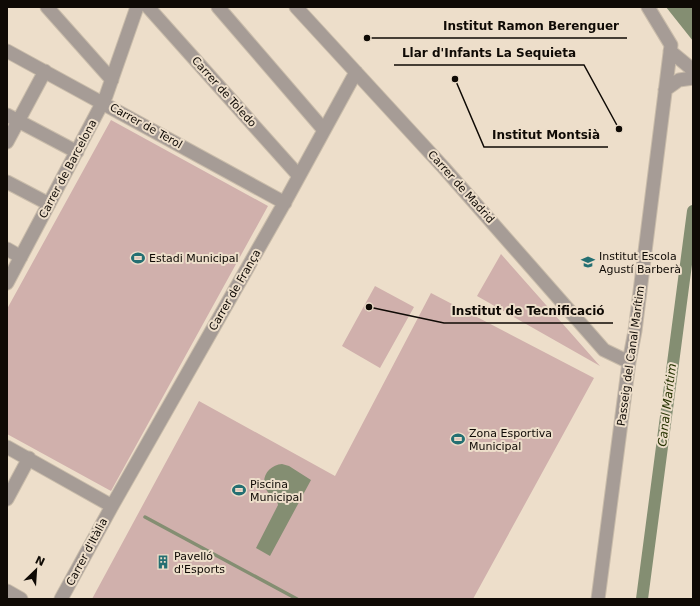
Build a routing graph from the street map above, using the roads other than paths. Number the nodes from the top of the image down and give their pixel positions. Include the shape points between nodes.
1 (47, 7) edge
2 (137, 7) edge
3 (148, 7) edge
4 (218, 7) edge
5 (296, 7) edge
6 (648, 7) edge
7 (670, 48) junction
8 (7, 51) edge
9 (693, 70) edge
10 (45, 71) junction
11 (356, 72) junction
12 (693, 78) edge
13 (112, 80) junction
14 (665, 90) junction
15 (103, 102) junction
16 (13, 118) edge
17 (324, 130) junction
18 (7, 142) edge
19 (77, 152) junction
20 (299, 176) junction
21 (7, 182) edge
22 (285, 203) junction
23 (49, 204) junction
24 (7, 249) edge
25 (21, 257) junction
26 (7, 283) edge
27 (629, 362) junction
28 (7, 447) edge
29 (29, 458) junction
30 (7, 499) edge
31 (112, 506) junction
32 (7, 591) edge
33 (21, 599) edge
34 (61, 599) edge
35 (598, 599) edge

1 - 13 street
2 - 13 street, Carrer de Barcelona
3 - 20 street, Carrer de Toledo
4 - 17 street
5 - 11 street, Carrer de Madrid
6 - 7 street
7 - 9 street
7 - 14 street, Passeig del Canal Marítim
8 - 10 street, Carrer de Terol
10 - 15 street, Carrer de Terol
10 - 16 street
11 - 17 street, Carrer de França
11 - 27 street, Carrer de Madrid via 604,350
12 - 14 street via 679,80
13 - 15 street, Carrer de Barcelona
14 - 27 street, Passeig del Canal Marítim
15 - 19 street, Carrer de Barcelona
15 - 22 street, Carrer de Terol
16 - 18 street
16 - 19 street
17 - 20 street, Carrer de França
19 - 23 street, Carrer de Barcelona
20 - 22 street, Carrer de França
21 - 23 street
22 - 31 street, Carrer de França
23 - 25 street, Carrer de Barcelona
24 - 25 street
25 - 26 street, Carrer de Barcelona
27 - 35 street, Passeig del Canal Marítim
28 - 29 street
29 - 30 street
29 - 31 street
31 - 34 street, Carrer d'Itàlia
32 - 33 street

